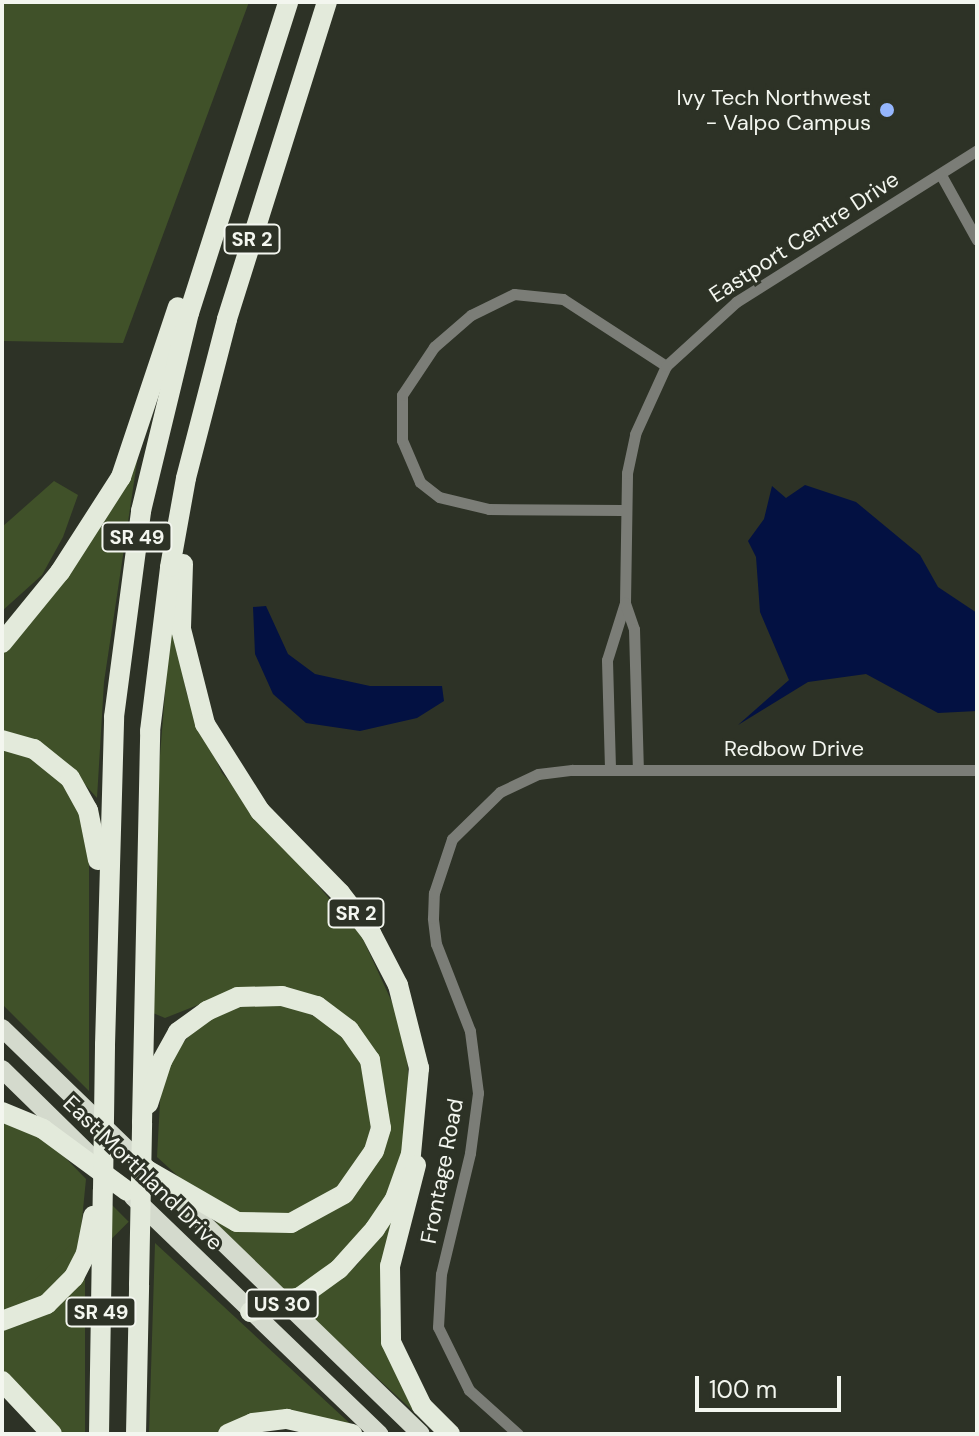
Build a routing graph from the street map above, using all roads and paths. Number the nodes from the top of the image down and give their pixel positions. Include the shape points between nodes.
1 (288, 2) edge
2 (327, 2) edge
3 (977, 150) edge
4 (240, 152) junction
5 (941, 175) junction
6 (977, 240) edge
7 (666, 366) junction
8 (186, 478) junction
9 (622, 510) junction
10 (625, 603) junction
11 (2, 643) edge
12 (2, 740) edge
13 (610, 768) junction
14 (638, 769) junction
15 (977, 770) edge
16 (107, 935) junction
17 (2, 1028) edge
18 (2, 1069) edge
19 (148, 1087) junction
20 (419, 1100) junction
21 (2, 1112) edge
22 (147, 1170) junction
23 (103, 1190) junction
24 (127, 1191) junction
25 (283, 1305) junction
26 (250, 1312) junction
27 (2, 1321) edge
28 (2, 1381) edge
29 (52, 1434) edge
30 (99, 1434) edge
31 (136, 1434) edge
32 (228, 1434) edge
33 (352, 1434) edge
34 (379, 1434) edge
35 (421, 1434) edge
36 (450, 1434) edge
37 (518, 1434) edge

1 - 4 highway, SR 2
2 - 8 highway, SR 2 via 227,319
3 - 5 street, Eastport Centre Drive
4 - 11 highway, SR 2 via 216,195 121,477 60,572
4 - 16 highway, SR 49 via 167,393 141,511 114,717
5 - 6 street
5 - 7 street, Eastport Centre Drive via 736,302
7 - 9 street, Eastport Centre Drive via 635,434
7 - 9 street via 563,299 514,294 471,315 434,347 402,395 398,417 406,453 420,482 439,497 489,509
8 - 19 highway, SR 49 via 150,731
8 - 20 highway, SR 2 via 181,629 205,724 260,811 371,933 411,1024
9 - 10 street, Eastport Centre Drive
10 - 13 street, Eastport Centre Drive via 607,660
10 - 14 street, Eastport Centre Drive via 634,629
12 - 16 highway via 47,757 80,793 95,836
13 - 14 street, Redbow Drive
13 - 37 street, Frontage Road via 538,774 500,792 452,839 434,893 436,944 470,1031 478,1093 441,1274 438,1327 469,1390
14 - 15 street, Redbow Drive
16 - 23 highway, SR 49, bridge
17 - 22 highway, US 30
18 - 24 highway, East Morthland Drive / US 30
19 - 22 highway via 178,1032 207,1011 238,997 282,996 317,1006 349,1030 370,1060 381,1128 374,1151 344,1194 291,1223 237,1222
19 - 31 highway, SR 49, bridge via 142,1123
20 - 25 highway, SR 2 via 411,1154 388,1209 339,1269
20 - 36 highway via 412,1195 390,1266 387,1306 391,1342 403,1375 422,1406
21 - 24 highway via 43,1129
22 - 25 highway, US 30
23 - 27 highway via 74,1277 47,1304
23 - 30 highway, SR 49
24 - 26 highway, East Morthland Drive / US 30
25 - 26 highway, SR 2
25 - 35 highway, US 30
26 - 34 highway, US 30
28 - 29 highway
32 - 33 highway via 253,1423 287,1419

